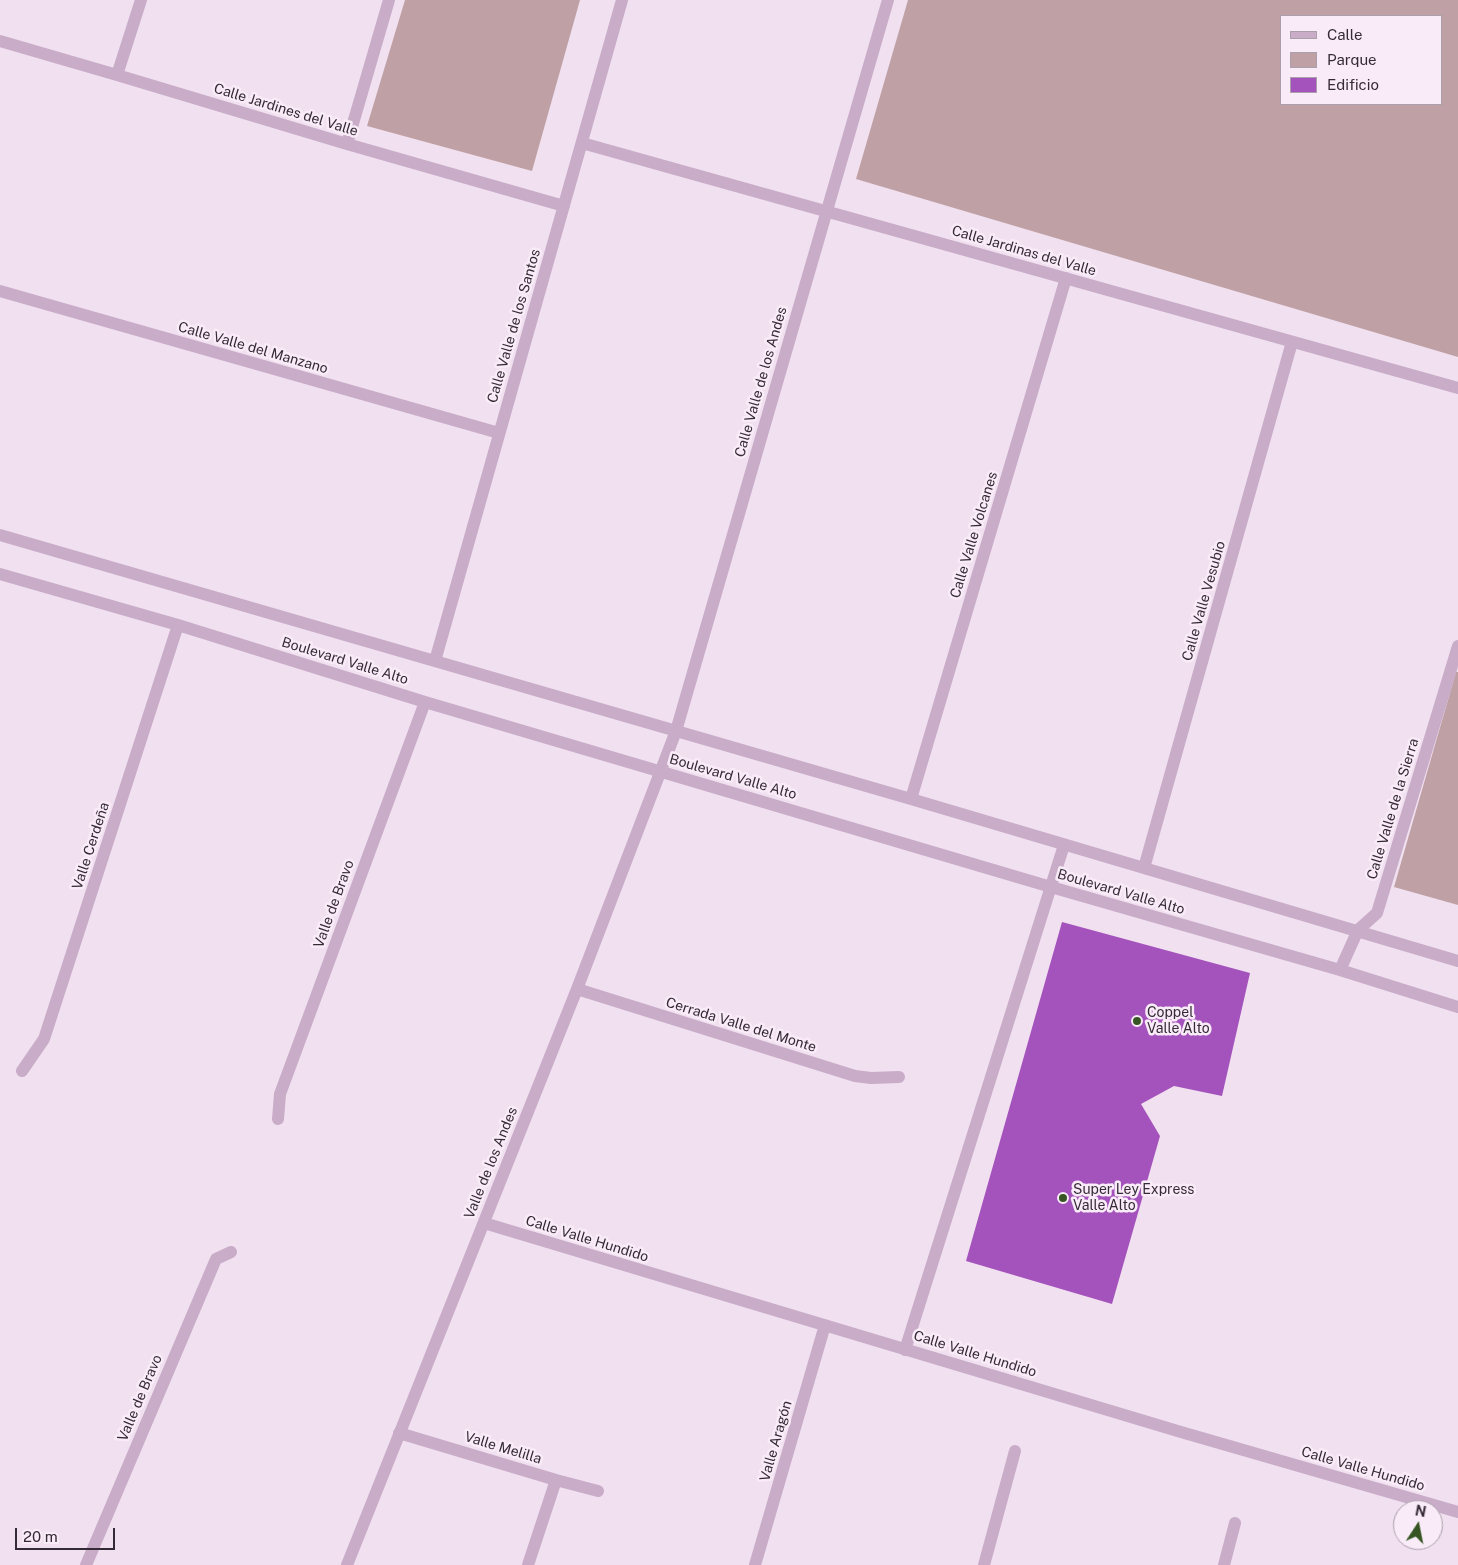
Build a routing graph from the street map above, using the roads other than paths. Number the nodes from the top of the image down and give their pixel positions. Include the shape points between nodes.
1 (141, 0) edge
2 (389, 0) edge
3 (622, 0) edge
4 (888, 0) edge
5 (0, 41) edge
6 (118, 75) junction
7 (582, 143) junction
8 (347, 144) junction
9 (564, 206) junction
10 (826, 211) junction
11 (1066, 278) junction
12 (0, 290) edge
13 (1292, 342) junction
14 (1458, 388) edge
15 (499, 434) junction
16 (0, 535) edge
17 (0, 574) edge
18 (178, 625) junction
19 (1458, 646) edge
20 (435, 661) junction
21 (425, 702) junction
22 (676, 731) junction
23 (661, 772) junction
24 (911, 799) junction
25 (1064, 845) junction
26 (1144, 868) junction
27 (1051, 887) junction
28 (1358, 930) junction
29 (1458, 961) edge
30 (1340, 970) junction
31 (577, 988) junction
32 (1458, 1007) edge
33 (22, 1071) dead end
34 (899, 1077) dead end
35 (278, 1119) dead end
36 (484, 1223) junction
37 (231, 1252) dead end
38 (825, 1325) junction
39 (906, 1350) junction
40 (399, 1433) junction
41 (1016, 1451) dead end
42 (556, 1480) junction
43 (598, 1491) dead end
44 (1458, 1512) edge
45 (1235, 1523) dead end
46 (86, 1565) edge
47 (347, 1565) edge
48 (528, 1565) edge
49 (755, 1565) edge
50 (984, 1565) edge
51 (1224, 1565) edge

1 - 6 street
2 - 8 street
3 - 7 street, Calle Valle de los Santos
4 - 10 street, Calle Valle de los Andes
5 - 6 street, Calle Jardines del Valle
6 - 8 street, Calle Jardines del Valle
7 - 9 street, Calle Valle de los Santos
7 - 10 street, Calle Jardinas del Valle
8 - 9 street, Calle Jardines del Valle
9 - 15 street, Calle Valle de los Santos
10 - 11 street, Calle Jardinas del Valle
10 - 22 street, Calle Valle de los Andes
11 - 13 street, Calle Jardinas del Valle
11 - 24 street, Calle Valle Volcanes
12 - 15 street, Calle Valle del Manzano
13 - 14 street, Calle Jardinas del Valle
13 - 26 street, Calle Valle Vesubio
15 - 20 street, Calle Valle de los Santos
16 - 20 street, Boulevard Valle Alto
17 - 18 street, Boulevard Valle Alto
18 - 21 street, Boulevard Valle Alto
18 - 33 street, Valle Cerdeña via 44,1039
19 - 28 street, Calle Valle de la Sierra via 1377,913
20 - 22 street, Boulevard Valle Alto
21 - 23 street, Boulevard Valle Alto
21 - 35 street, Valle de Bravo via 280,1094
22 - 23 street, Calle Valle de los Andes
22 - 24 street, Boulevard Valle Alto
23 - 27 street, Boulevard Valle Alto
23 - 31 street, Valle de los Andes
24 - 25 street, Boulevard Valle Alto
25 - 26 street, Boulevard Valle Alto
25 - 27 street
26 - 28 street, Boulevard Valle Alto
27 - 30 street, Boulevard Valle Alto
27 - 39 street
28 - 29 street, Boulevard Valle Alto
28 - 30 street, Calle Valle de la Sierra
30 - 32 street, Boulevard Valle Alto
31 - 34 street, Cerrada Valle del Monte via 855,1076
31 - 36 street, Valle de los Andes
36 - 38 street, Calle Valle Hundido
36 - 40 street, Valle de los Andes
37 - 46 street, Valle de Bravo via 216,1258
38 - 39 street, Calle Valle Hundido
38 - 49 street, Valle Aragón
39 - 44 street, Calle Valle Hundido
40 - 42 street, Valle Melilla
40 - 47 street, Valle de los Andes
41 - 50 street
42 - 43 street, Valle Melilla
42 - 48 street
45 - 51 street

